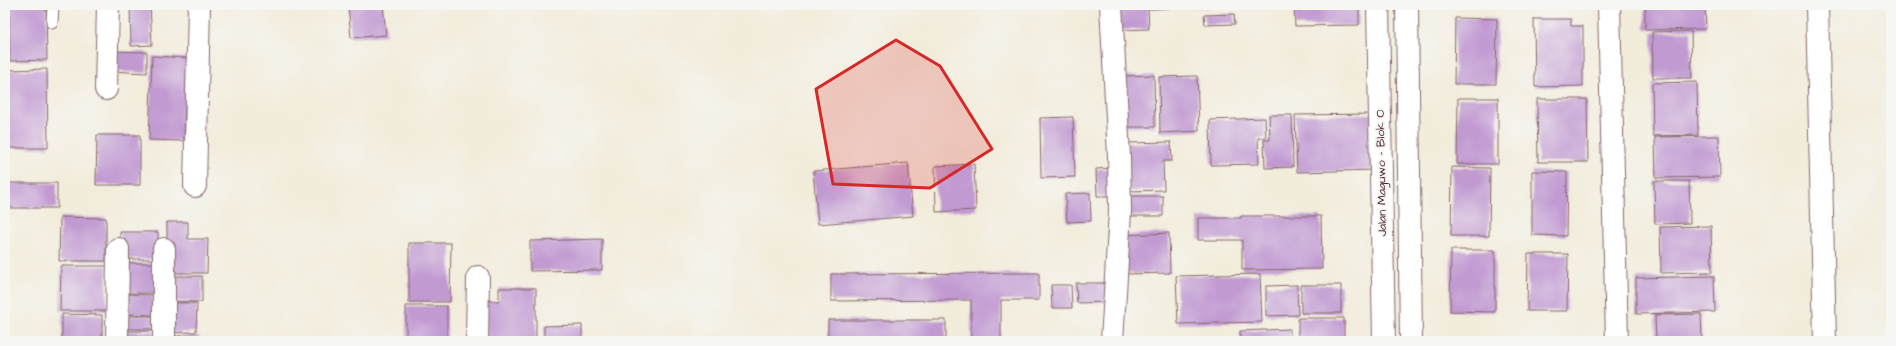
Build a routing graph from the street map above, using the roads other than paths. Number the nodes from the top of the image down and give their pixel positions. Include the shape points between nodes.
1 (52, 5) edge
2 (108, 5) edge
3 (199, 5) edge
4 (1111, 5) edge
5 (1378, 5) edge
6 (1407, 5) edge
7 (1609, 5) edge
8 (1817, 5) edge
9 (52, 23) dead end
10 (106, 89) dead end
11 (195, 186) dead end
12 (118, 249) dead end
13 (164, 249) dead end
14 (478, 277) dead end
15 (117, 341) edge
16 (164, 341) edge
17 (477, 341) edge
18 (1112, 341) edge
19 (1384, 341) edge
20 (1411, 341) edge
21 (1617, 341) edge
22 (1824, 341) edge

1 - 9 lane
2 - 10 street
3 - 11 street
4 - 18 street via 1120,156 1120,212
5 - 19 street, Jalan Maguwo - Blok O
6 - 20 street
7 - 21 street
8 - 22 street
12 - 15 street
13 - 16 street
14 - 17 street

